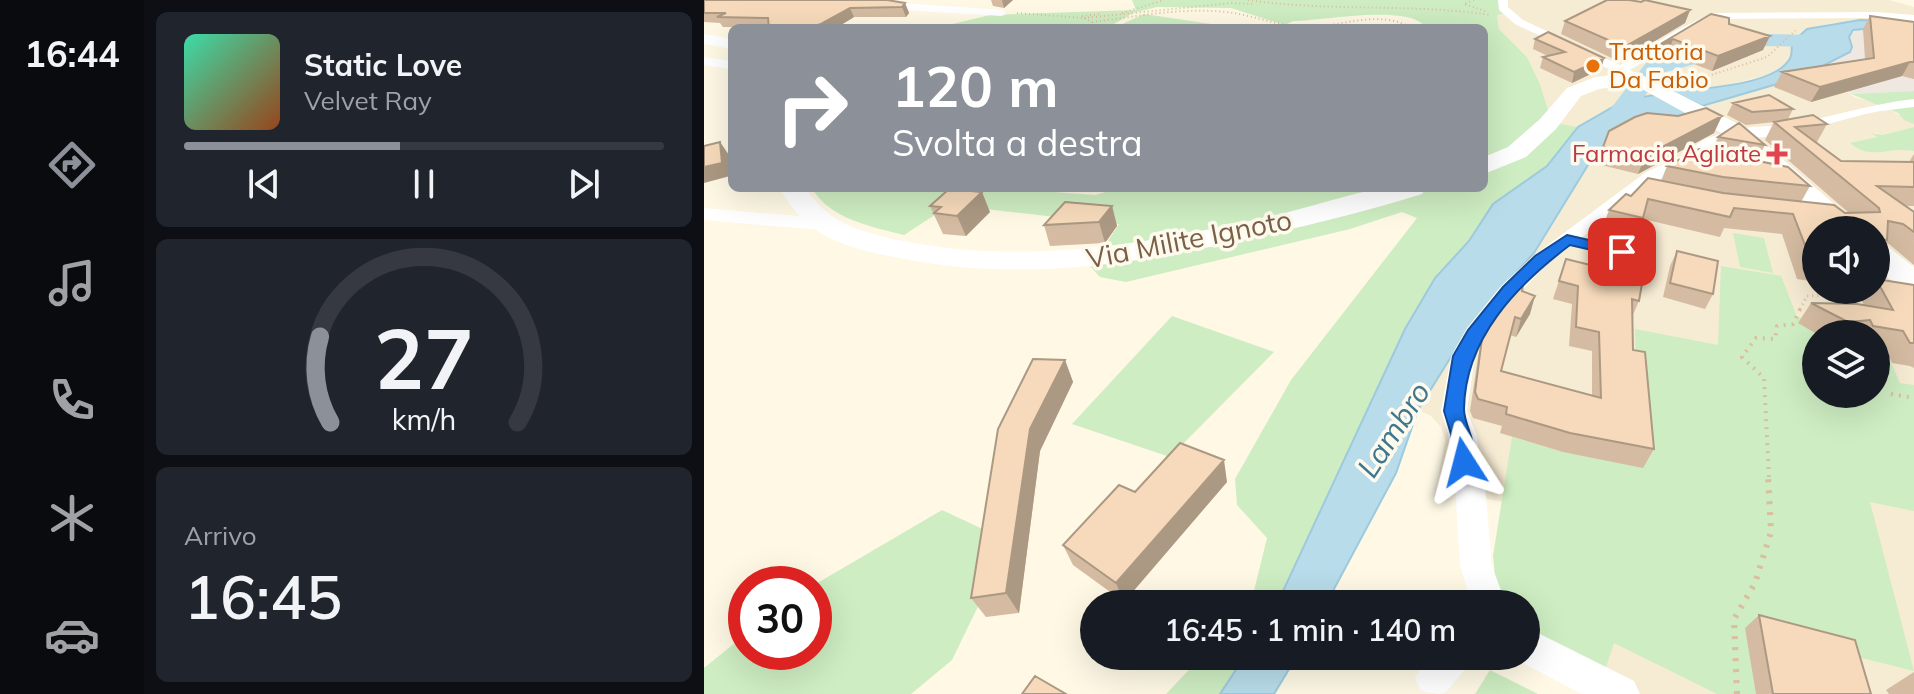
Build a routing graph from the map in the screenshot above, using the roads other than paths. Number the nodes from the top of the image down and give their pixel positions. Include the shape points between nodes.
1 (864, 0) edge
2 (1503, 0) edge
3 (1002, 13) road end
4 (1914, 18) edge
5 (704, 39) edge
6 (728, 43) edge
7 (704, 61) edge
8 (728, 64) edge
9 (1629, 74) junction
10 (1914, 103) edge
11 (1733, 136) junction
12 (1488, 164) edge
13 (1756, 171) edge
14 (1789, 179) junction
15 (1639, 188) junction
16 (795, 192) edge
17 (1399, 192) edge
18 (1662, 194) edge
19 (1801, 213) edge
20 (704, 214) edge
21 (1813, 216) edge
22 (1834, 216) edge
23 (821, 224) junction
24 (1567, 239) junction
25 (1650, 258) dead end
26 (1890, 262) edge
27 (1912, 279) edge
28 (1484, 590) edge
29 (1540, 652) edge
30 (1621, 694) edge

1 - 3 street
2 - 9 street via 1503,8 1519,22
4 - 9 street via 1712,16 1681,32
5 - 6 street
7 - 8 street
9 - 11 street via 1704,112
9 - 12 street via 1574,92 1517,152
10 - 11 street
11 - 14 street
11 - 15 street via 1710,142 1699,160 1652,176
13 - 14 street
14 - 22 street
15 - 18 street
15 - 24 street
16 - 23 street
17 - 23 street, Via Milite Ignoto via 1165,250 1052,262 920,254
19 - 21 street
20 - 23 street
24 - 25 lane
24 - 28 street via 1509,291 1463,356 1454,411 1470,486 1476,566
26 - 27 street
29 - 30 street

